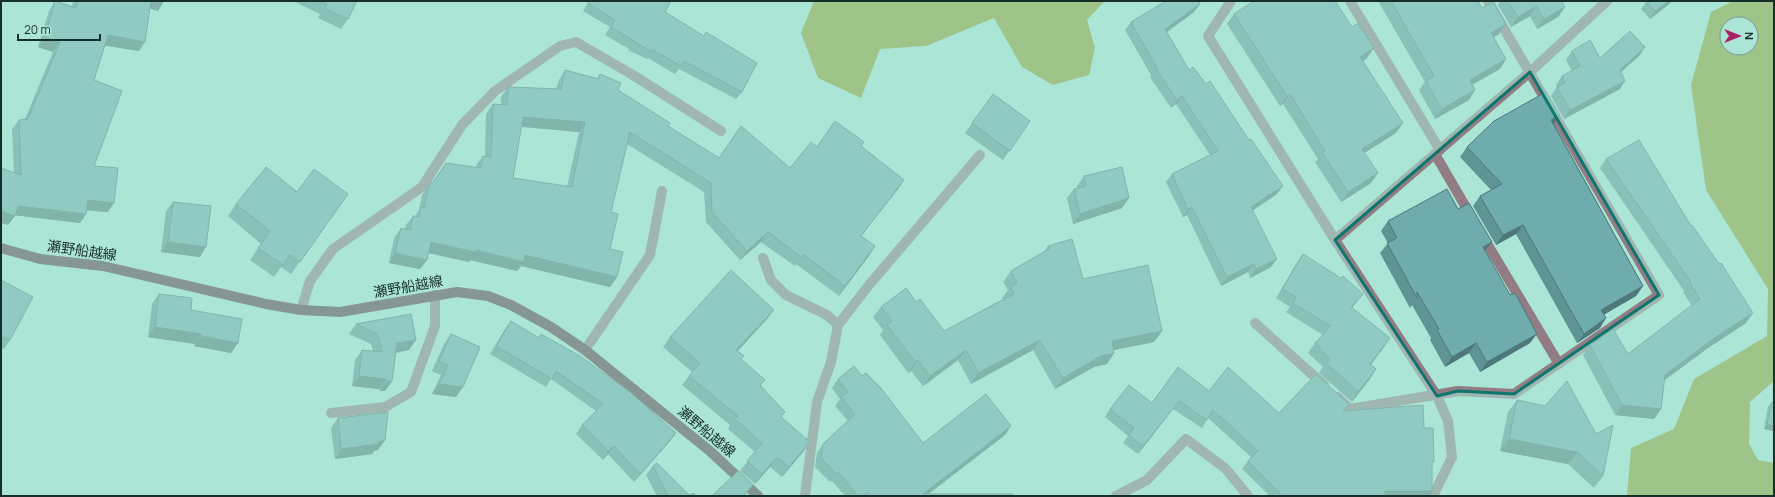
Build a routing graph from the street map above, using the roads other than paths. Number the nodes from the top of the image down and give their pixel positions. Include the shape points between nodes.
1 (1231, 1) edge
2 (1350, 1) edge
3 (1488, 1) edge
4 (1607, 1) edge
5 (1530, 72) junction
6 (721, 131) dead end
7 (1437, 152) junction
8 (980, 155) dead end
9 (662, 191) dead end
10 (1335, 240) junction
11 (1, 248) edge
12 (763, 258) dead end
13 (435, 295) junction
14 (301, 310) junction
15 (1255, 323) dead end
16 (838, 325) junction
17 (584, 350) junction
18 (1559, 364) junction
19 (1437, 396) junction
20 (331, 413) dead end
21 (758, 496) edge
22 (805, 496) edge
23 (1116, 496) edge
24 (1248, 496) edge
25 (1433, 496) edge

1 - 10 street via 1208,36
2 - 7 street
3 - 5 street
4 - 5 street
5 - 7 street
5 - 18 street via 1659,295
6 - 14 street via 576,42 560,46 494,92 462,125 422,187 333,249 310,281
7 - 10 street
7 - 18 street via 1476,225
8 - 16 street
9 - 17 street via 650,255
10 - 19 street
11 - 14 main road, 瀬野船越線 via 40,259 103,266
12 - 16 street via 771,280 786,295 827,315
13 - 14 main road, 瀬野船越線 via 340,312
13 - 17 main road, 瀬野船越線 via 457,292 488,296 551,327
13 - 20 street via 435,326 411,392 385,407
15 - 19 street via 1350,409
16 - 22 street via 831,362 817,402
17 - 21 main road, 瀬野船越線 via 710,450
18 - 19 street via 1514,394 1458,391
19 - 25 street via 1448,421 1452,457
23 - 24 street via 1147,480 1186,439 1226,469

